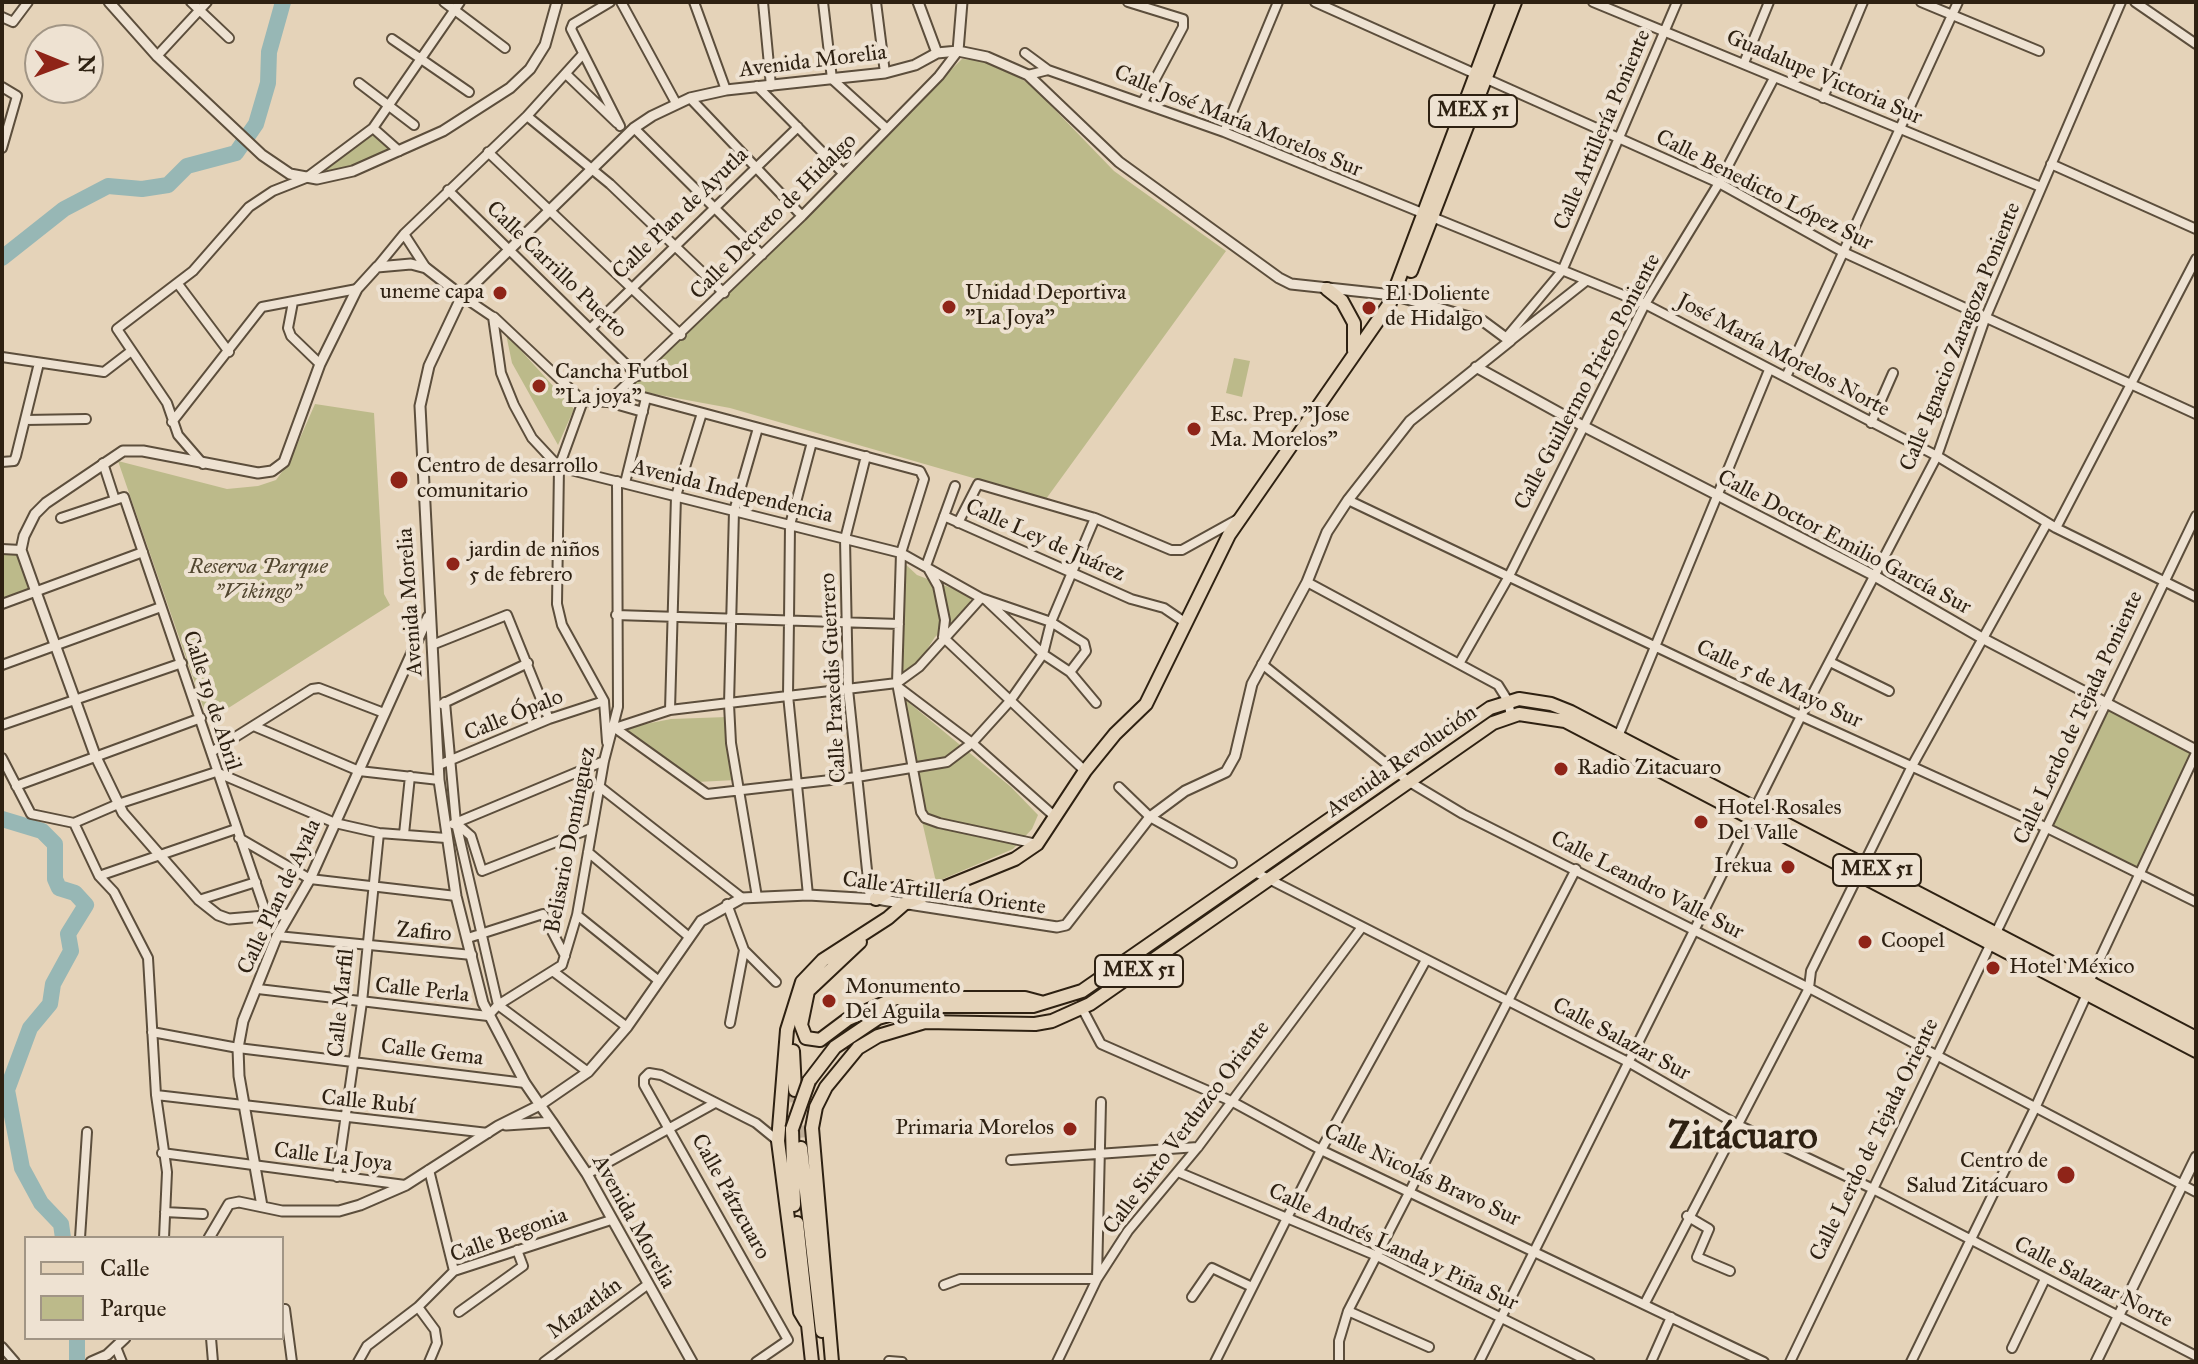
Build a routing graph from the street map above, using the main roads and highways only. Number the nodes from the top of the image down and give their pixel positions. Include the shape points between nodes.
1 (1503, 2) edge
2 (1515, 2) edge
3 (1481, 77) junction
4 (1327, 289) road end
5 (1353, 354) junction
6 (1616, 743) junction
7 (925, 893) junction
8 (873, 899) road end
9 (888, 918) junction
10 (839, 959) junction
11 (2088, 988) junction
12 (1044, 1003) junction
13 (2196, 1038) edge
14 (2196, 1051) edge
15 (795, 1090) tunnel mouth
16 (801, 1148) tunnel mouth
17 (806, 1322) junction
18 (812, 1362) edge
19 (825, 1362) edge
20 (832, 1362) edge

1 - 3 main road, MEX 51
2 - 3 main road, MEX 51
3 - 5 main road, MEX 51 via 1394,299
4 - 5 main road via 1342,301 1354,323
5 - 7 main road, MEX 51 via 1242,516 1146,704 1085,771 1037,844 1015,859
6 - 11 main road, Avenida Revolución / MEX 51
6 - 12 main road, Avenida Revolución / MEX 51 via 1551,704 1532,699 1490,708 1112,973 1082,991
6 - 20 main road, Avenida Revolución / MEX 51 via 1530,713 1493,723 1082,1008 1035,1024 902,1027 858,1048 837,1069 816,1107 812,1139
7 - 8 main road via 908,887
7 - 9 main road
9 - 10 main road
9 - 17 main road via 842,945 802,982 787,1030 778,1141 800,1312
10 - 12 main road via 808,991 801,1025 806,1038 820,1040 848,1019 896,998 1025,998
10 - 15 main road via 807,983 799,1000 793,1020
11 - 13 main road, MEX 51
11 - 14 main road, MEX 51
12 - 17 main road, Avenida Revolución / MEX 51, bridge via 922,1006 878,1018 835,1047 809,1081 792,1129 791,1164
16 - 19 main road
17 - 18 main road, MEX 51

